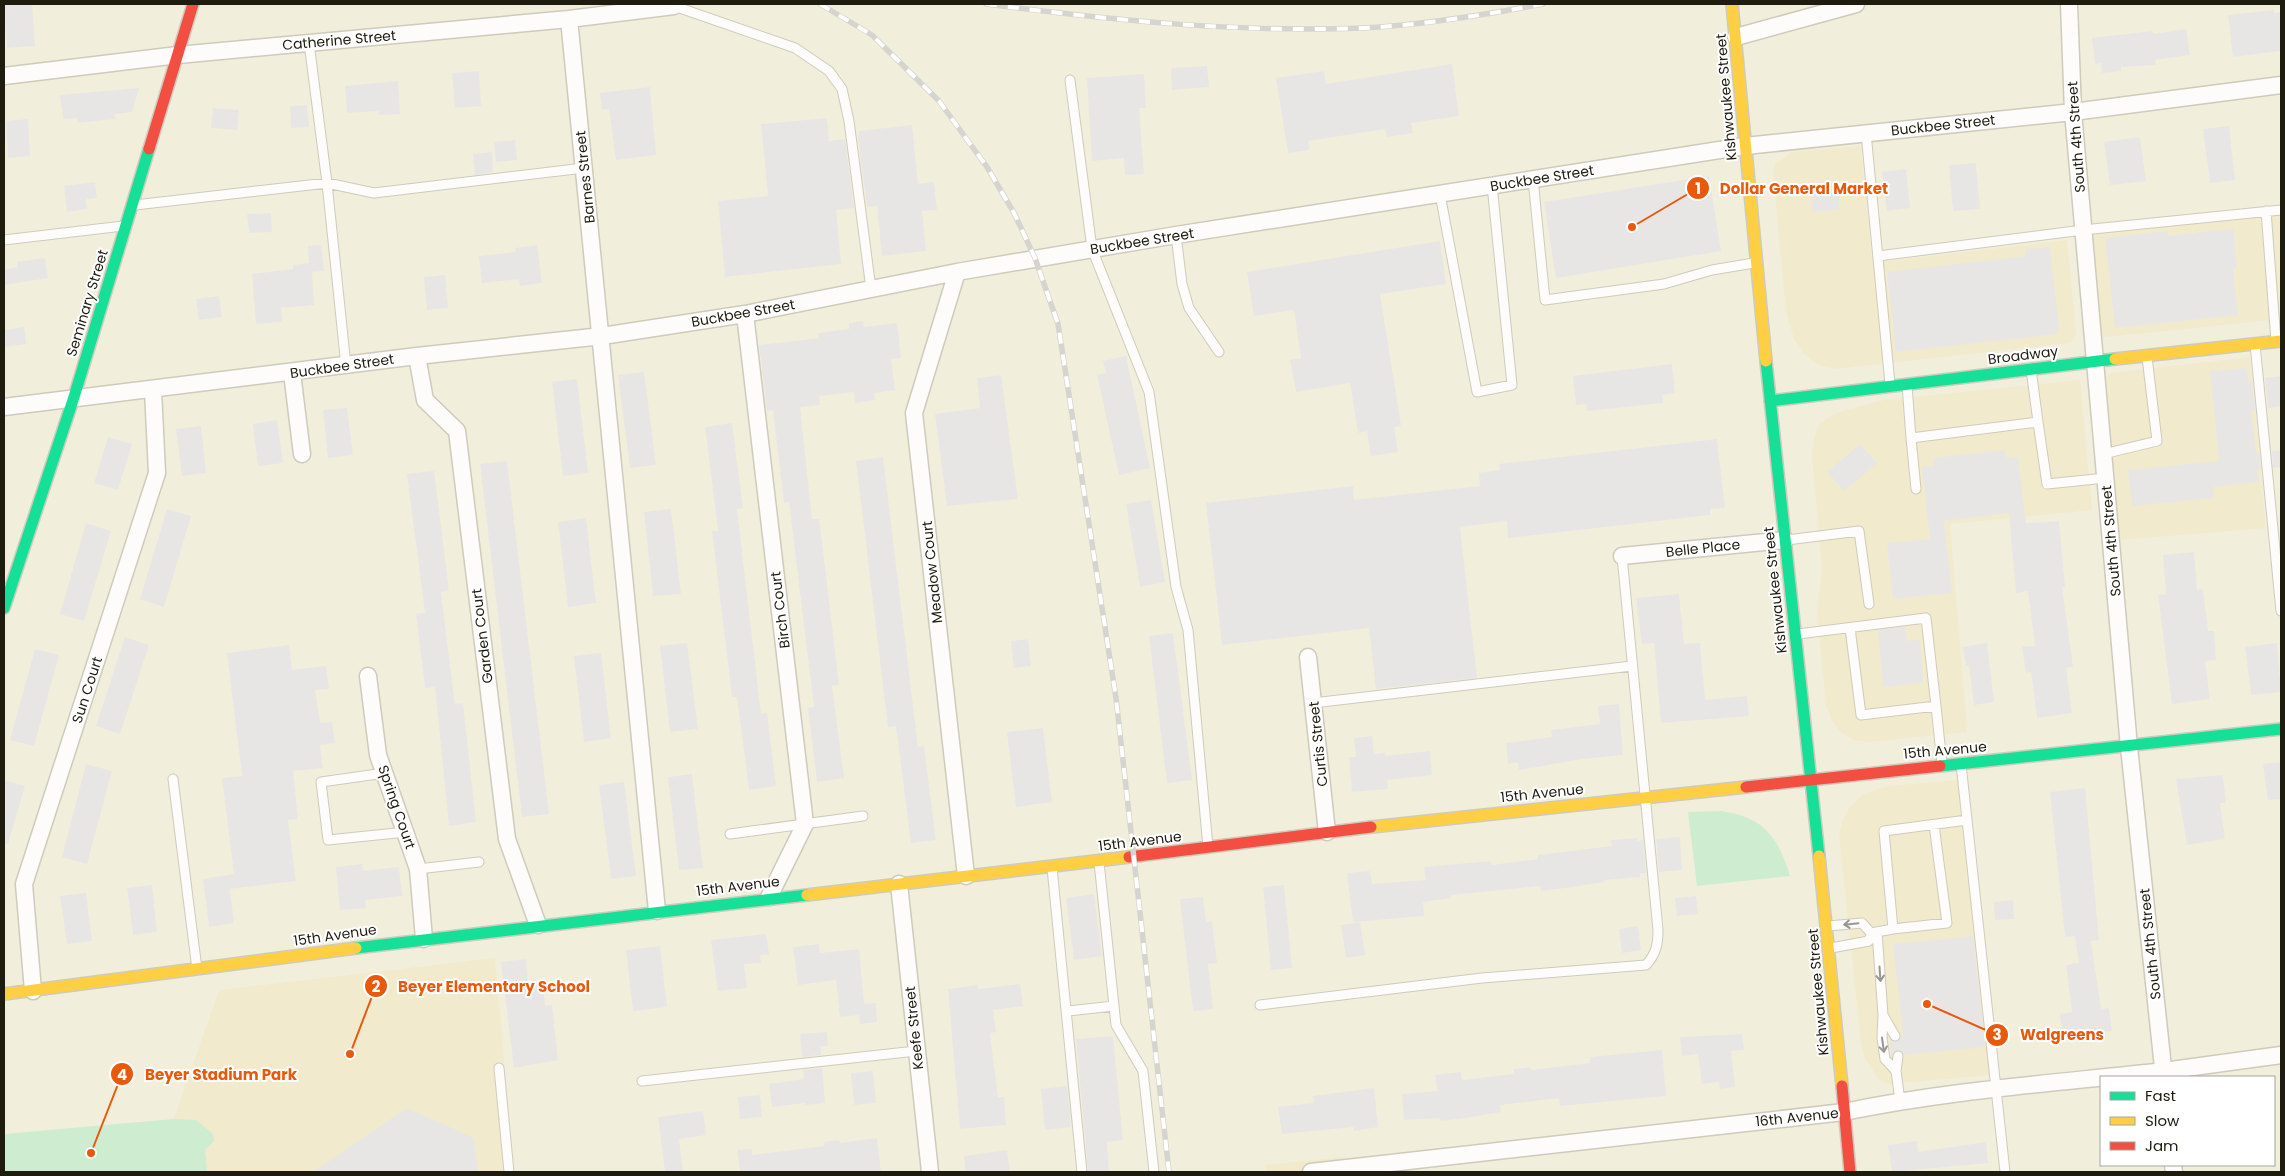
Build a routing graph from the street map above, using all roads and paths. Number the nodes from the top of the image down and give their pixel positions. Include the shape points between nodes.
1 (193, 4) edge
2 (1732, 4) edge
3 (1856, 4) edge
4 (2069, 4) edge
5 (674, 6) joint
6 (569, 18) junction
7 (1736, 37) junction
8 (309, 42) junction
9 (178, 55) junction
10 (4, 76) edge
11 (1070, 80) dead end
12 (2281, 85) edge
13 (2073, 112) junction
14 (1866, 133) junction
15 (1745, 146) junction
16 (584, 168) junction
17 (1533, 179) junction
18 (327, 184) junction
19 (1492, 185) junction
20 (1440, 194) junction
21 (132, 205) junction
22 (2281, 210) edge
23 (2266, 211) junction
24 (126, 226) junction
25 (2083, 230) junction
26 (1176, 235) junction
27 (4, 240) edge
28 (1092, 249) junction
29 (1878, 256) junction
30 (1756, 262) junction
31 (957, 272) junction
32 (871, 289) junction
33 (2277, 294) edge
34 (745, 314) junction
35 (602, 336) junction
36 (2278, 341) edge
37 (2255, 343) junction
38 (1219, 352) dead end
39 (2147, 355) junction
40 (417, 356) junction
41 (2095, 361) junction
42 (346, 366) junction
43 (2031, 369) junction
44 (292, 373) junction
45 (1907, 384) junction
46 (1890, 386) junction
47 (153, 390) junction
48 (74, 397) junction
49 (1770, 401) junction
50 (4, 407) edge
51 (2038, 422) junction
52 (1911, 438) junction
53 (302, 454) dead end
54 (2104, 454) junction
55 (2106, 478) junction
56 (1916, 489) dead end
57 (1784, 540) junction
58 (1622, 556) joint
59 (1869, 604) dead end
60 (4, 608) edge
61 (2281, 611) edge
62 (1850, 628) junction
63 (1795, 634) junction
64 (1308, 656) dead end
65 (1632, 666) junction
66 (368, 676) dead end
67 (1313, 703) junction
68 (1936, 706) junction
69 (2281, 730) edge
70 (2129, 747) junction
71 (1942, 764) junction
72 (1961, 764) junction
73 (385, 773) junction
74 (173, 779) dead end
75 (1811, 779) junction
76 (1645, 797) junction
77 (863, 816) dead end
78 (1967, 820) junction
79 (805, 824) junction
80 (1934, 824) junction
81 (406, 832) junction
82 (1327, 832) junction
83 (730, 834) dead end
84 (1208, 848) junction
85 (479, 862) dead end
86 (1099, 862) junction
87 (1052, 867) junction
88 (418, 869) junction
89 (966, 876) junction
90 (899, 884) junction
91 (769, 898) junction
92 (657, 911) junction
93 (538, 925) junction
94 (1827, 926) junction
95 (1893, 929) junction
96 (1874, 933) junction
97 (424, 939) junction
98 (1828, 948) junction
99 (197, 969) junction
100 (33, 991) junction
101 (4, 994) edge
102 (1260, 1005) dead end
103 (1114, 1006) junction
104 (1068, 1011) junction
105 (1883, 1015) junction
106 (1895, 1036) dead end
107 (916, 1051) junction
108 (2281, 1055) edge
109 (1898, 1056) dead end
110 (498, 1068) dead end
111 (1896, 1071) junction
112 (2164, 1074) edge
113 (2138, 1076) edge
114 (2100, 1079) edge
115 (642, 1081) dead end
116 (1996, 1087) junction
117 (1900, 1101) junction
118 (1844, 1112) junction
119 (509, 1172) edge
120 (930, 1172) edge
121 (1082, 1172) edge
122 (1154, 1172) edge
123 (1311, 1172) edge
124 (1850, 1172) edge
125 (2005, 1172) edge

1 - 9 main road, Seminary Street
2 - 7 main road, Kishwaukee Street
3 - 7 street
4 - 13 street, South 4th Street
5 - 6 street, Catherine Street
5 - 32 lane via 794,48 828,71 842,89
6 - 8 street, Catherine Street
6 - 16 street, Barnes Street
7 - 15 main road, Kishwaukee Street
8 - 9 street, Catherine Street
8 - 18 lane
9 - 10 street, Catherine Street
9 - 21 main road, Seminary Street
11 - 28 lane
12 - 13 street, Buckbee Street
13 - 14 street, Buckbee Street
13 - 25 street, South 4th Street
14 - 15 street, Buckbee Street
14 - 29 lane
15 - 17 street, Buckbee Street
15 - 30 main road, Kishwaukee Street
16 - 18 lane via 374,193
16 - 35 street, Barnes Street
17 - 19 street, Buckbee Street
17 - 30 lane via 1545,300 1664,284
18 - 21 lane
18 - 42 lane
19 - 20 street, Buckbee Street
19 - 20 lane via 1512,385 1477,392
20 - 26 street, Buckbee Street
21 - 24 main road, Seminary Street
22 - 23 lane
23 - 25 lane
23 - 33 lane
24 - 27 lane
24 - 48 main road, Seminary Street
25 - 29 lane
25 - 41 street, South 4th Street
26 - 28 street, Buckbee Street
26 - 38 lane via 1182,284 1189,308
28 - 31 street, Buckbee Street
28 - 84 lane via 1148,392 1176,587 1188,630
29 - 46 lane
30 - 49 main road, Kishwaukee Street
31 - 32 street, Buckbee Street
31 - 89 street, Meadow Court via 914,413
32 - 34 street, Buckbee Street
33 - 36 lane
34 - 35 street, Buckbee Street
34 - 79 street, Birch Court
35 - 40 street, Buckbee Street
35 - 92 street
36 - 37 main road, Broadway
37 - 39 main road, Broadway
37 - 61 lane
39 - 41 main road, Broadway
39 - 54 lane via 2157,442
40 - 42 street, Buckbee Street
40 - 93 street, Garden Court via 425,400 457,431 507,839
41 - 43 main road, Broadway
41 - 54 street, South 4th Street
42 - 44 street, Buckbee Street
43 - 45 main road, Broadway
43 - 51 lane
44 - 47 street, Buckbee Street
44 - 53 street
45 - 46 main road, Broadway
45 - 52 lane
46 - 49 main road, Broadway
47 - 48 street, Buckbee Street
47 - 100 street, Sun Court via 157,473 24,884
48 - 50 street, Buckbee Street
48 - 60 main road, Seminary Street
49 - 57 main road, Kishwaukee Street
51 - 52 lane
51 - 55 lane via 2047,484
52 - 56 lane
54 - 55 street, South 4th Street
55 - 70 street, South 4th Street
57 - 58 street, Belle Place
57 - 59 lane via 1859,531
57 - 63 main road, Kishwaukee Street
58 - 65 lane
62 - 63 lane
62 - 68 lane via 1861,715
62 - 68 lane via 1926,618
63 - 75 main road, Kishwaukee Street
64 - 67 street, Curtis Street
65 - 67 lane
65 - 76 lane
66 - 73 street, Spring Court via 378,755
67 - 82 street, Curtis Street
68 - 71 lane
69 - 70 main road, 15th Avenue
70 - 72 main road, 15th Avenue
70 - 112 street, South 4th Street
71 - 72 main road, 15th Avenue
71 - 75 main road, 15th Avenue
72 - 78 lane
73 - 81 street, Spring Court
73 - 81 lane via 321,782 328,840
74 - 99 lane
75 - 76 main road, 15th Avenue
75 - 94 main road, Kishwaukee Street
76 - 82 main road, 15th Avenue
76 - 102 lane via 1658,930 1654,956 1646,965 1482,978
77 - 79 lane
78 - 80 lane
78 - 116 lane
79 - 83 lane
79 - 91 street
80 - 95 lane via 1884,831
80 - 95 lane via 1947,923
81 - 88 street, Spring Court
82 - 84 main road, 15th Avenue
84 - 86 main road, 15th Avenue
85 - 88 lane
86 - 87 main road, 15th Avenue
86 - 103 lane
87 - 89 main road, 15th Avenue
87 - 104 lane
88 - 97 street, Spring Court
89 - 90 main road, 15th Avenue
90 - 91 main road, 15th Avenue
90 - 107 street, Keefe Street
91 - 92 main road, 15th Avenue
92 - 93 main road, 15th Avenue
93 - 97 main road, 15th Avenue
96 -> 94 lane via 1862,923
94 - 98 main road, Kishwaukee Street
95 - 96 lane
96 - 98 lane via 1869,941
96 -> 105 lane
97 - 99 main road, 15th Avenue
98 - 118 main road, Kishwaukee Street
99 - 100 main road, 15th Avenue
100 - 101 main road, 15th Avenue
103 - 104 lane
103 - 122 lane via 1116,1025 1143,1071
104 - 121 lane
105 - 106 lane
105 -> 111 lane via 1885,1059
107 - 115 lane
107 - 120 street, Keefe Street
108 - 112 street, 16th Avenue
109 - 111 lane
110 - 119 lane
111 - 117 lane
112 - 113 street, 16th Avenue
114 - 116 street, 16th Avenue
116 - 117 street, 16th Avenue
116 - 125 lane
117 - 118 street, 16th Avenue
118 - 123 street, 16th Avenue
118 - 124 main road, Kishwaukee Street

